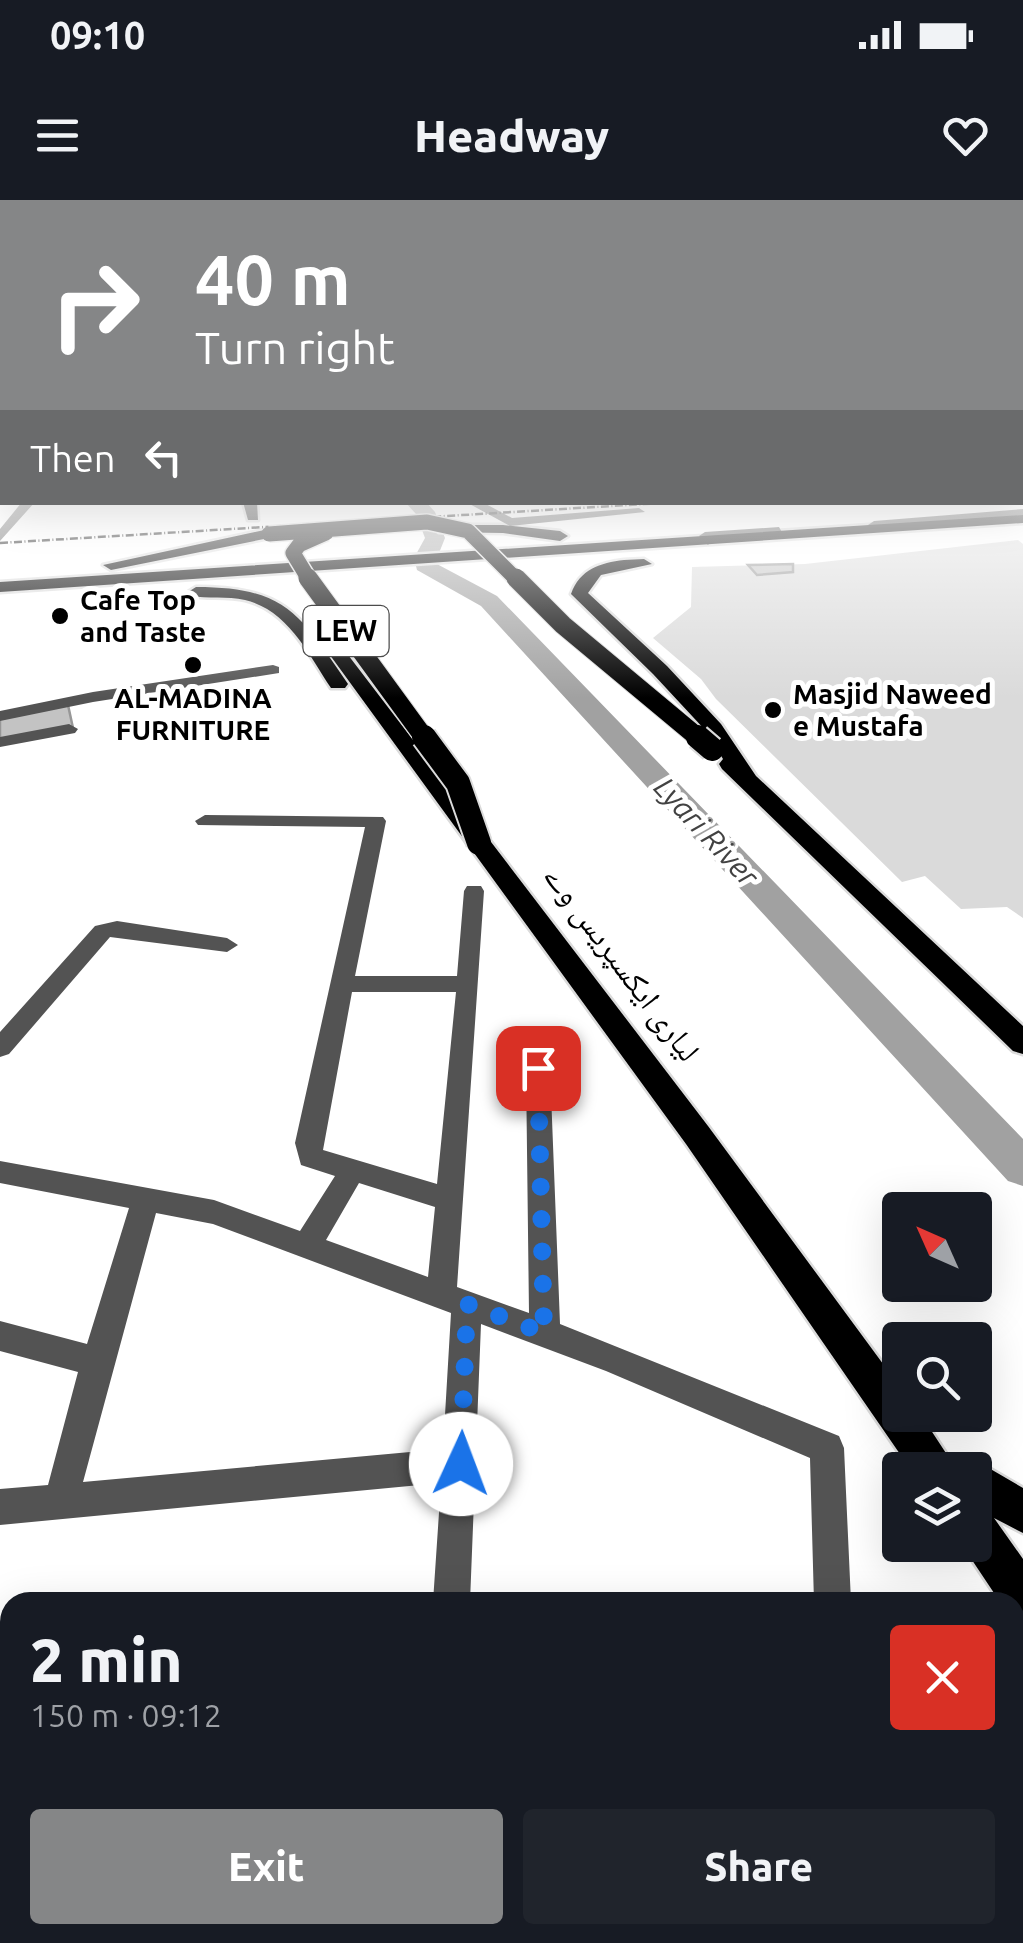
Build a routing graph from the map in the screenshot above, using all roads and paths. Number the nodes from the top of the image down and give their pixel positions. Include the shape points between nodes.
1 (262, 535) edge
2 (264, 535) edge
3 (321, 535) edge
4 (472, 535) edge
5 (497, 535) edge
6 (559, 535) edge
7 (769, 535) edge
8 (921, 535) edge
9 (910, 536) junction
10 (644, 545) junction
11 (779, 554) dead end
12 (752, 556) dead end
13 (490, 560) junction
14 (694, 560) dead end
15 (660, 564) dead end
16 (12, 567) dead end
17 (533, 568) dead end
18 (84, 570) junction
19 (321, 571) junction
20 (29, 584) junction
21 (0, 587) edge
22 (67, 592) junction
23 (563, 596) dead end
24 (0, 597) edge
25 (273, 670) dead end
26 (0, 716) edge
27 (69, 729) dead end
28 (23, 738) junction
29 (0, 742) edge
30 (712, 749) junction
31 (0, 760) edge
32 (745, 776) junction
33 (205, 822) dead end
34 (478, 843) junction
35 (474, 891) dead end
36 (227, 945) dead end
37 (342, 984) junction
38 (468, 984) junction
39 (1023, 1043) edge
40 (0, 1048) edge
41 (538, 1068) dead end
42 (353, 1170) junction
43 (0, 1172) edge
44 (146, 1198) junction
45 (449, 1200) junction
46 (307, 1245) junction
47 (454, 1299) junction
48 (544, 1333) junction
49 (0, 1336) edge
50 (97, 1362) junction
51 (882, 1388) edge
52 (922, 1432) edge
53 (942, 1452) edge
54 (461, 1464) junction
55 (992, 1491) edge
56 (61, 1502) junction
57 (0, 1507) edge
58 (1023, 1512) edge
59 (992, 1552) edge
60 (453, 1592) edge
61 (838, 1592) edge
62 (1020, 1592) edge

1 - 18 highway, bridge
2 - 34 highway, لیاری ایکسپریس وے / LEW, bridge via 317,624
3 - 34 highway, LEW, bridge via 293,553 458,783
4 - 30 highway, bridge via 563,624
5 - 17 highway
6 - 10 highway, LEW, bridge
7 - 10 highway
8 - 9 highway
9 - 11 highway
9 - 13 highway
10 - 13 highway
12 - 14 highway
13 - 19 highway
15 - 32 highway via 597,571 579,594 714,728
16 - 18 highway
18 - 20 highway
19 - 20 highway
19 - 22 highway
20 - 21 highway
22 - 24 highway
22 - 34 highway, LEW via 208,592 277,604 381,743
23 - 30 highway, bridge via 648,676
25 - 26 street
27 - 28 street
28 - 29 street
28 - 31 street
30 - 32 highway
32 - 39 highway
33 - 37 street via 376,821
34 - 51 highway, لیاری ایکسپریس وے / LEW
35 - 38 street
36 - 40 street via 103,931
37 - 38 street
37 - 42 street via 308,1143 312,1157
38 - 45 street
41 - 48 street
42 - 45 street
42 - 46 street
43 - 44 street
44 - 46 street via 214,1212
44 - 50 street
45 - 47 street
46 - 47 street
47 - 48 street
47 - 54 street
48 - 61 street via 827,1448
49 - 50 street
50 - 56 street
52 - 53 highway, LEW
54 - 56 street
54 - 60 street
55 - 58 highway
56 - 57 street
59 - 62 highway

